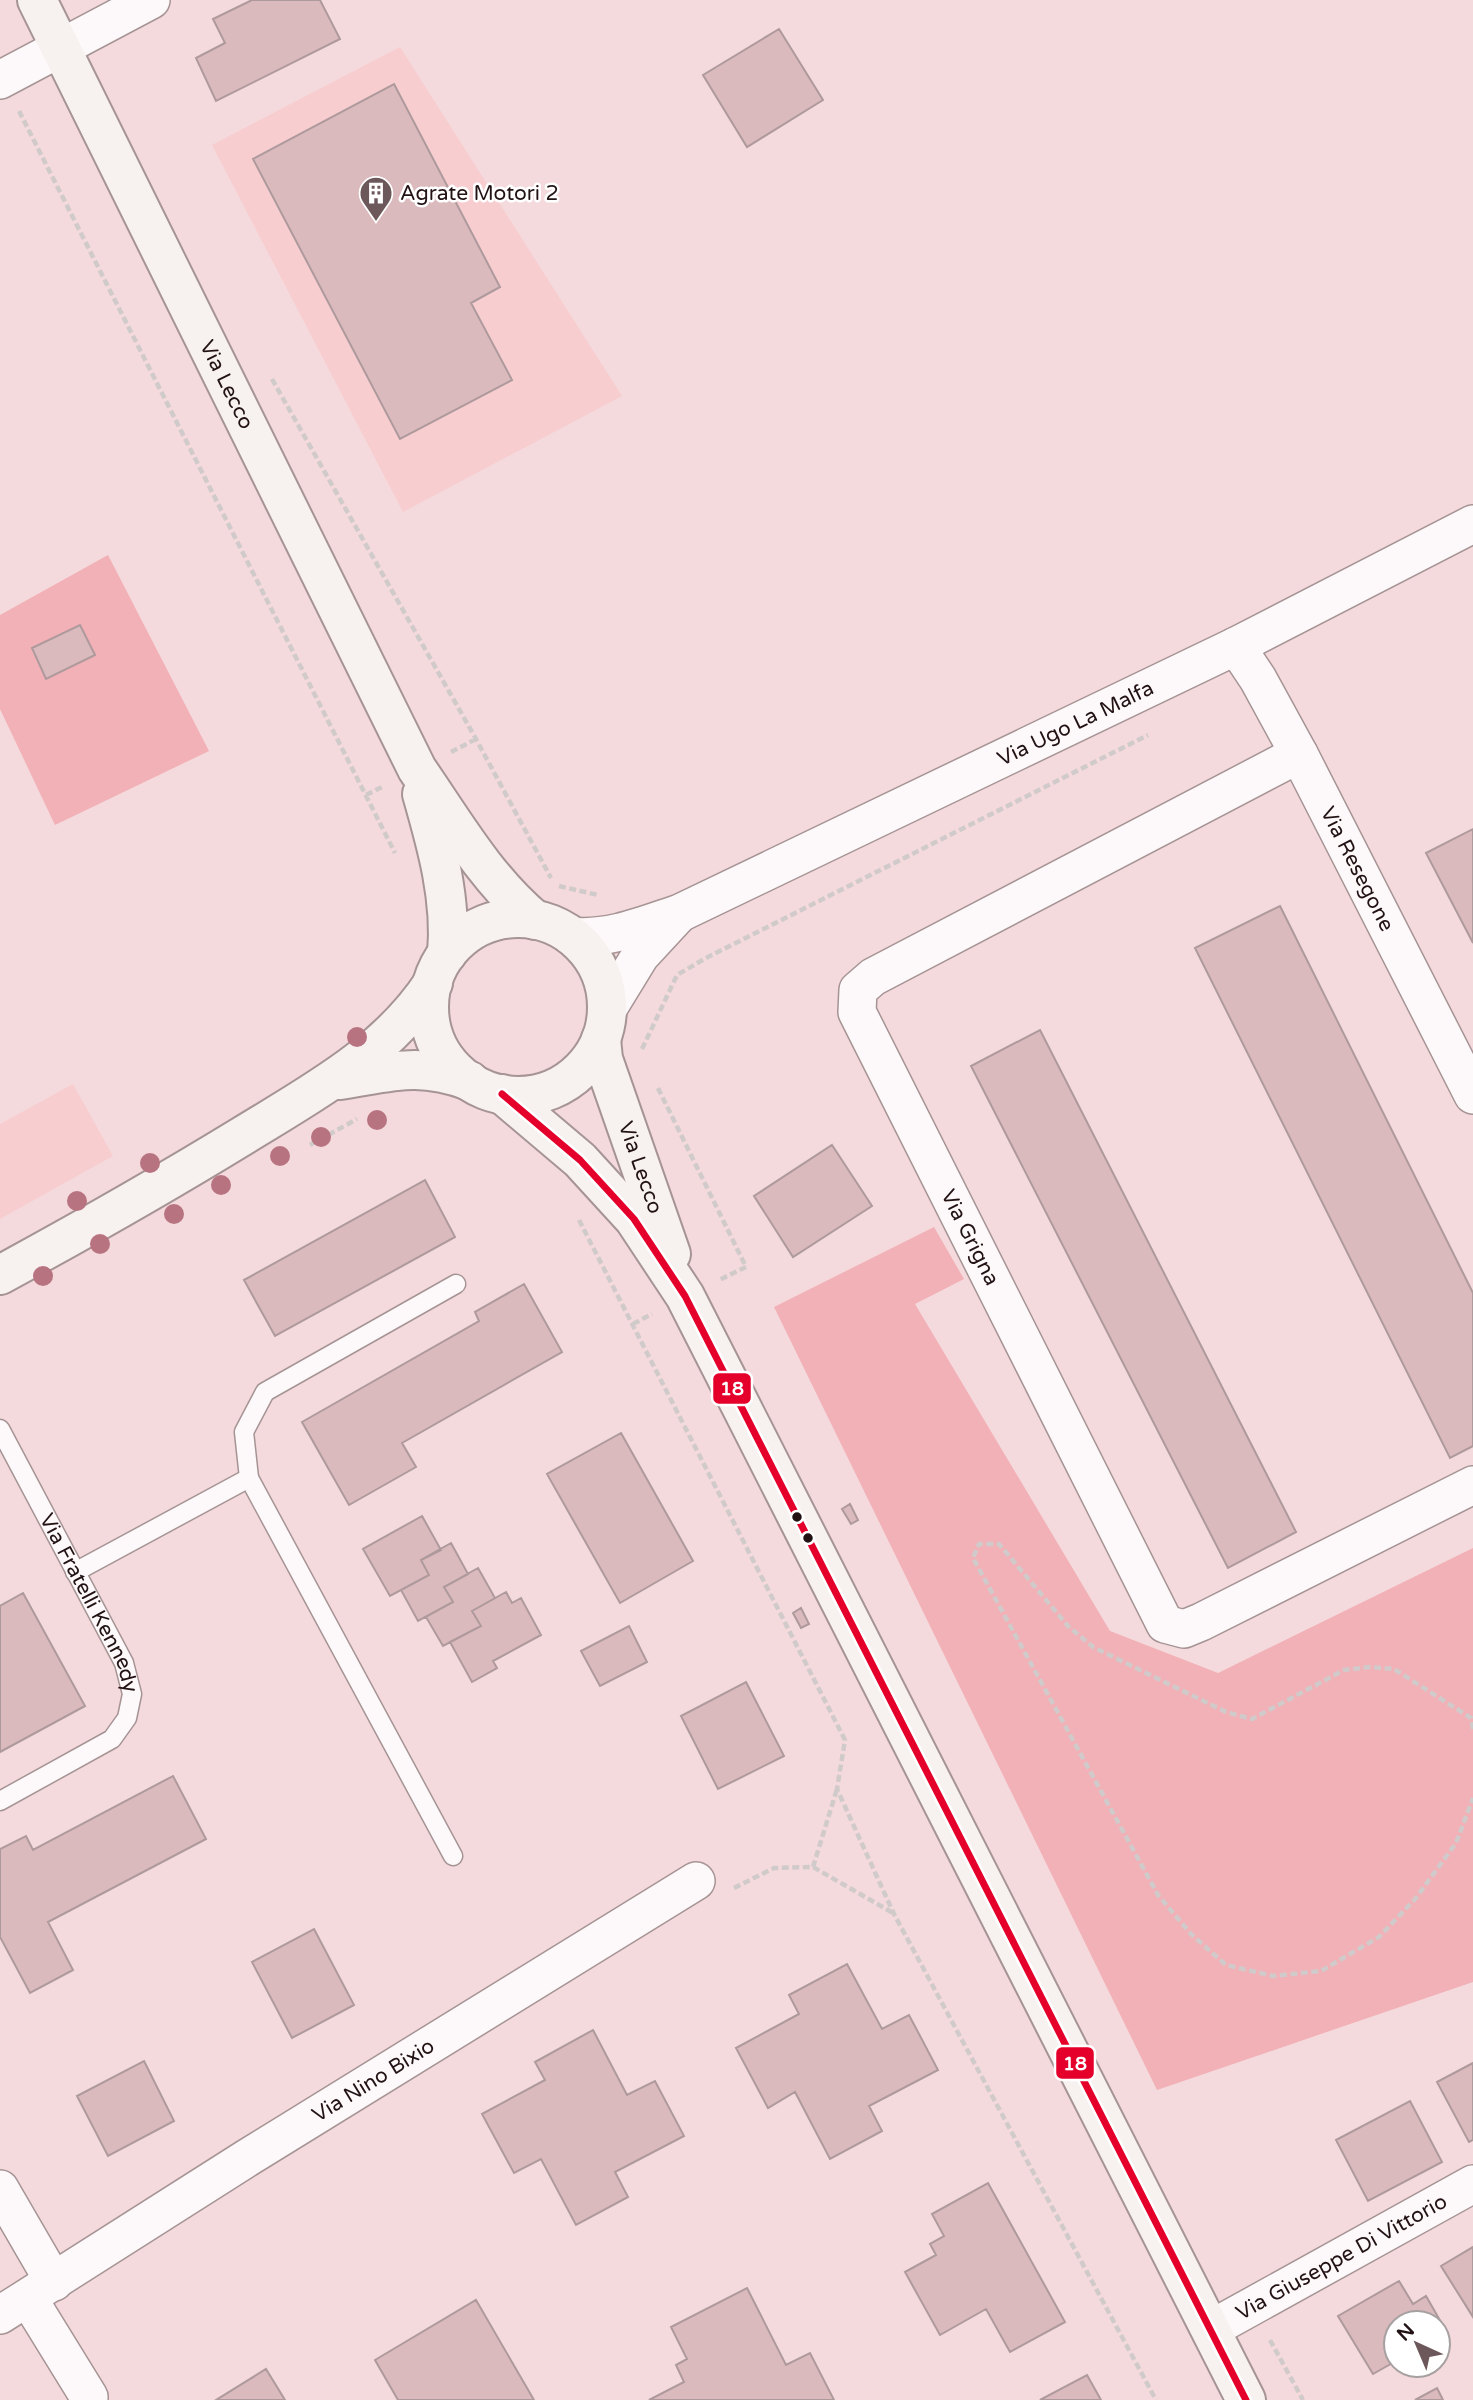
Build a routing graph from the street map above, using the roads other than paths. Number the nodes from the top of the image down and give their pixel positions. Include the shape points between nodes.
1 (37, 0) edge
2 (151, 0) edge
3 (62, 48) junction
4 (1, 79) edge
5 (1472, 528) edge
6 (1236, 646) junction
7 (1299, 754) junction
8 (417, 769) junction
9 (680, 913) junction
10 (535, 920) junction
11 (571, 936) junction
12 (440, 969) junction
13 (604, 1025) junction
14 (331, 1082) junction
15 (486, 1088) junction
16 (1473, 1095) edge
17 (0, 1275) edge
18 (456, 1284) dead end
19 (685, 1296) junction
20 (0, 1429) edge
21 (249, 1478) junction
22 (1473, 1485) edge
23 (75, 1572) junction
24 (0, 1801) edge
25 (453, 1856) dead end
26 (696, 1881) road end
27 (1473, 2184) edge
28 (0, 2189) edge
29 (27, 2298) edge
30 (1210, 2329) junction
31 (88, 2400) edge
32 (1246, 2400) edge

1 - 3 street, Via Lecco
2 - 3 street
3 - 4 street
3 - 8 street, Via Lecco
5 - 6 street, Via Ugo La Malfa
6 - 7 street, Via Resegone
6 - 9 street, Via Ugo La Malfa
7 - 16 street, Via Resegone
7 - 22 street, Via Grigna via 873,977 858,990 857,1012 1165,1624 1184,1629 1201,1622
8 - 10 street, Via Lecco via 486,870
8 - 12 street, Via Lecco via 447,910
9 - 11 street, Via Ugo La Malfa via 628,931
9 - 13 street, Via Ugo La Malfa via 640,957
10 - 11 street, Via Lecco
10 - 12 street, Via Lecco via 512,918 486,924 462,939
11 - 13 street, Via Lecco via 598,967 604,985
12 - 14 street via 411,1014 391,1035
12 - 15 street, Via Lecco via 429,1011 435,1039 449,1062
13 - 15 street via 584,1067 561,1085 529,1095
13 - 19 street, Via Lecco via 603,1059
14 - 15 street via 416,1069 449,1073
14 - 17 street via 140,1199
15 - 19 street, Via Lecco via 580,1160 634,1219
18 - 21 lane via 265,1392 244,1432
19 - 30 street, Via Lecco
20 - 23 lane, Via Fratelli Kennedy
21 - 23 lane
21 - 25 lane
23 - 24 lane, Via Fratelli Kennedy via 124,1663 132,1694 127,1718 112,1739
26 - 29 street, Via Nino Bixio
27 - 30 street, Via Giuseppe Di Vittorio
28 - 29 street
29 - 31 street
30 - 32 street, Via Lecco

